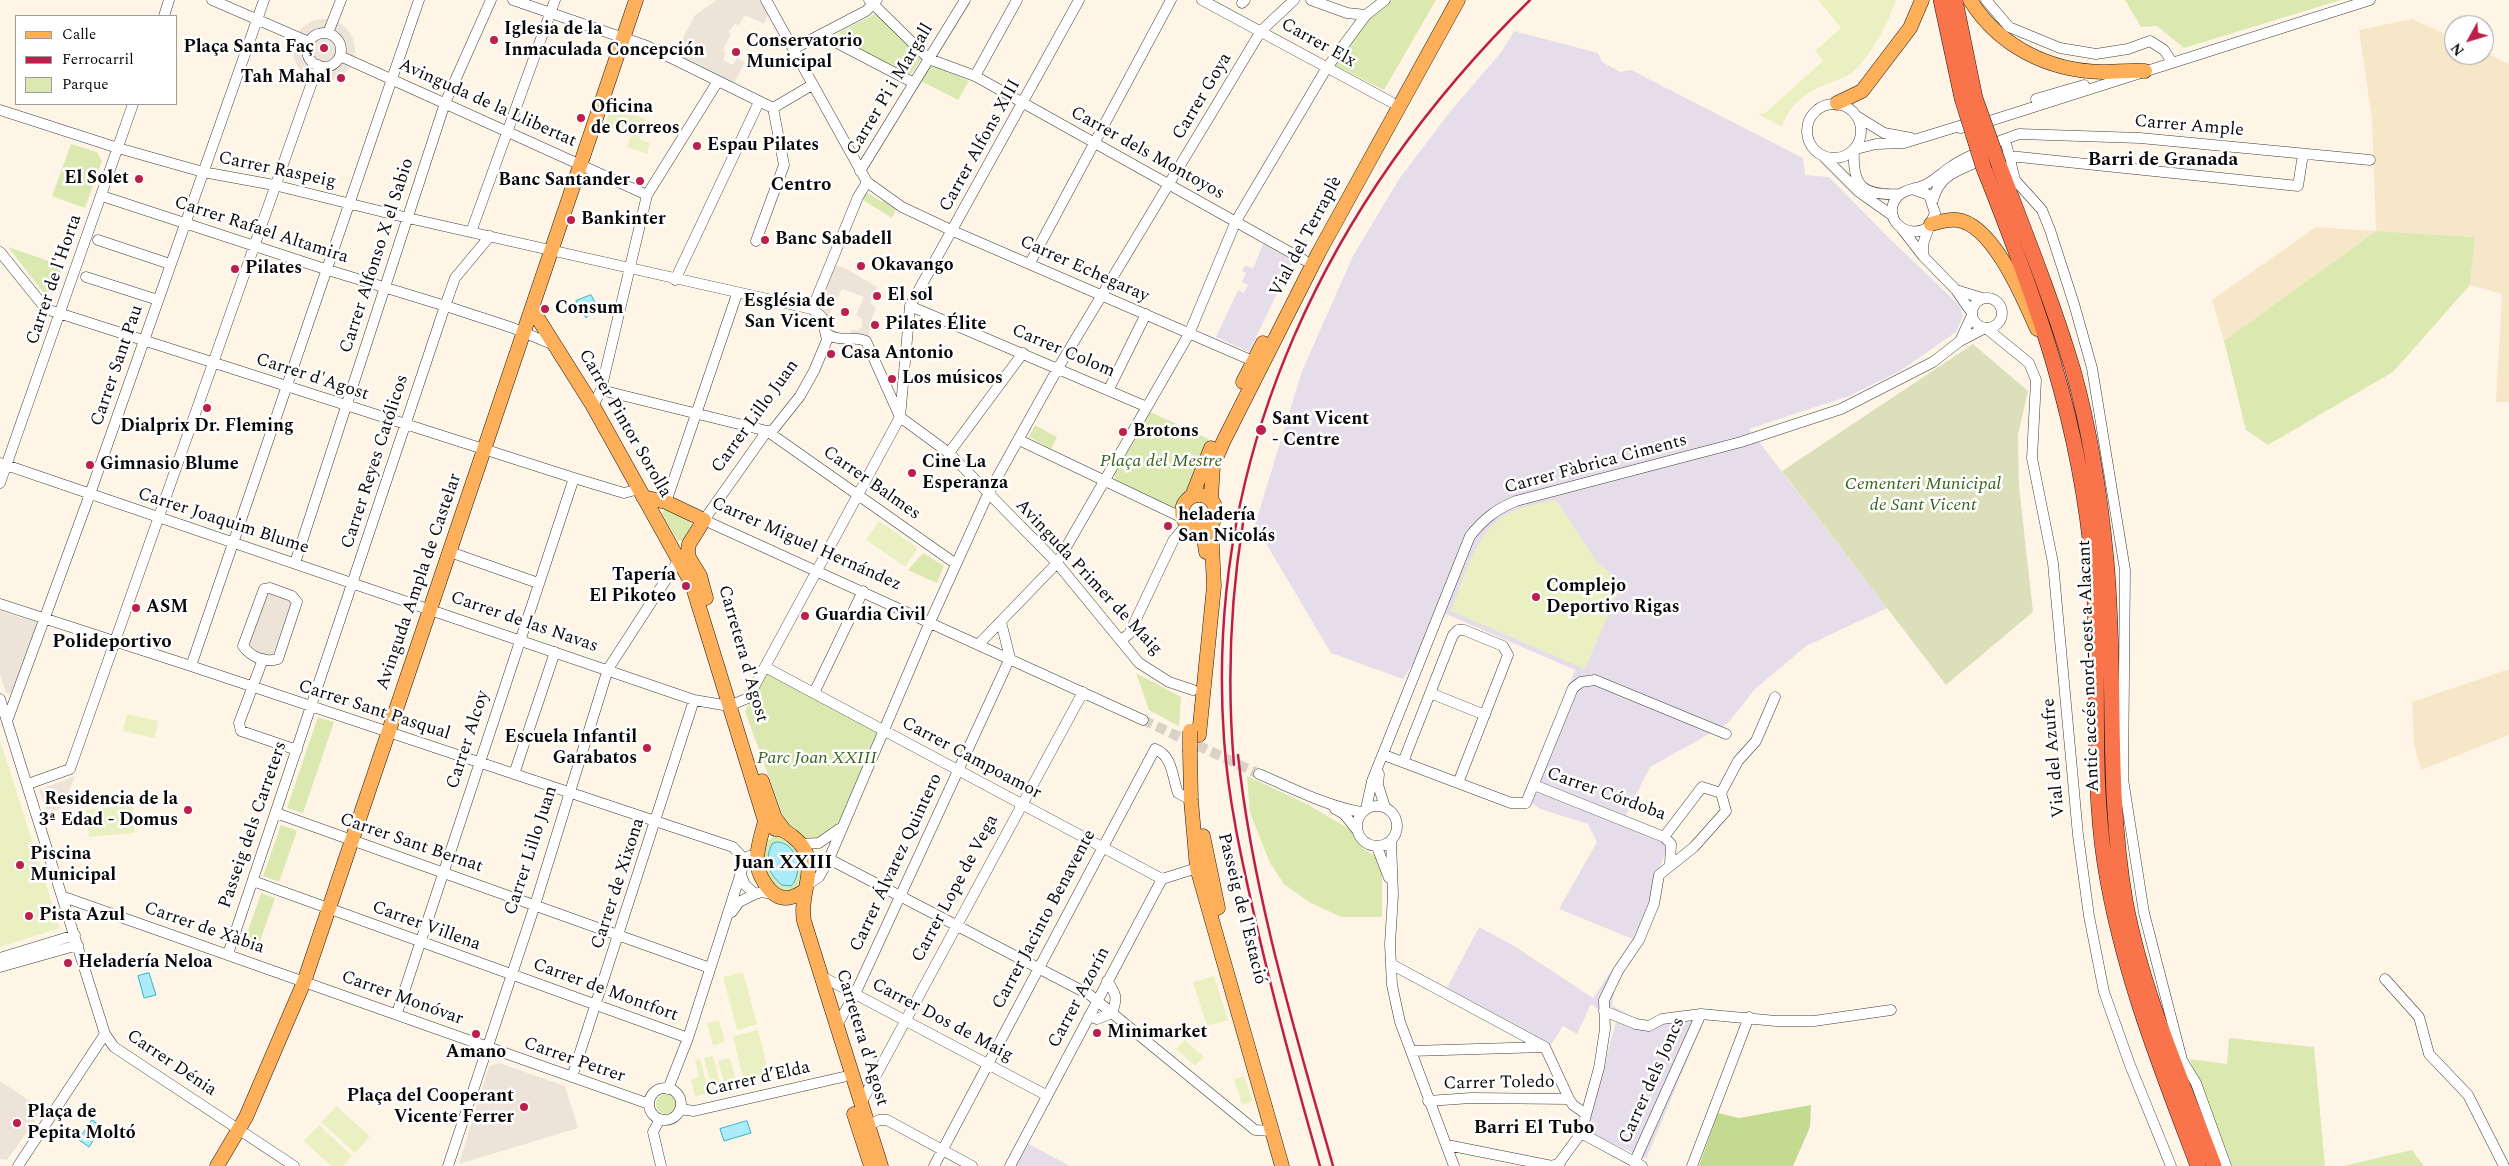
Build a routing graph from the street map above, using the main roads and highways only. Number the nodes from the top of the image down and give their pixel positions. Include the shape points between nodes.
1 (636, 0) edge
2 (1449, 0) edge
3 (1458, 0) edge
4 (1922, 0) edge
5 (1941, 0) edge
6 (1955, 0) edge
7 (1970, 0) edge
8 (2145, 71) road end
9 (1968, 98) junction
10 (1837, 103) road end
11 (1930, 226) road end
12 (532, 309) junction
13 (641, 493) junction
14 (1192, 496) junction
15 (1211, 499) junction
16 (666, 502) junction
17 (654, 514) junction
18 (704, 520) joint
19 (1195, 524) junction
20 (671, 544) junction
21 (689, 544) junction
22 (678, 561) joint
23 (733, 704) junction
24 (2096, 726) junction
25 (1195, 733) junction
26 (1194, 754) junction
27 (784, 830) junction
28 (760, 841) junction
29 (805, 888) junction
30 (780, 897) junction
31 (847, 1075) junction
32 (217, 1166) edge
33 (871, 1166) edge
34 (881, 1166) edge
35 (1282, 1166) edge
36 (1291, 1166) edge
37 (2198, 1166) edge
38 (2214, 1166) edge

1 - 12 main road, Avinguda Ampla de Castelar
2 - 14 main road, Vial del Terraplè via 1304,260 1204,462
3 - 15 main road, Vial del Terraplè via 1319,252 1224,440 1213,465
4 - 10 main road via 1910,28 1872,79 1858,94
5 - 9 highway
6 - 9 highway
7 - 8 main road via 1980,16 2005,40 2030,55 2070,68 2102,72
9 - 24 highway, Antic accés nord-oest a Alacant, bridge via 1984,166 2037,306 2060,377 2073,433 2093,572
9 - 38 highway, Antic accés nord-oest a Alacant, bridge via 2003,161 2056,314 2080,397 2104,529 2114,808 2130,922 2149,992
11 - 24 main road via 1957,220 1982,233 2018,288 2045,351 2064,417 2078,494 2089,593 2091,709
12 - 13 main road, Carrer Pintor Sorolla via 593,406
12 - 32 main road, Avinguda Ampla de Castelar via 304,982 239,1128
13 - 16 main road, Carrer Miguel Hernández
13 - 17 main road, Carrer Pintor Sorolla
14 - 15 main road via 1204,495
14 - 19 main road, Vial del Terraplè via 1183,506
15 - 19 main road, Vial del Terraplè via 1217,512
16 - 17 main road via 657,506
16 - 18 main road, Carrer Miguel Hernández
17 - 20 main road, Carrer Pintor Sorolla
18 - 21 main road, Carrer Lillo Juan
19 - 25 main road, Passeig de l'Estació via 1205,544 1207,563 1193,690
19 - 25 main road, Passeig de l'Estació via 1214,586
20 - 21 main road
20 - 22 main road, Carrer Pintor Sorolla
21 - 23 main road, Carretera d'Agost via 689,558 700,576
22 - 23 main road, Carretera d'Agost via 692,584
23 - 27 main road, Carretera d'Agost via 775,818
23 - 28 main road, Carretera d'Agost via 765,821
24 - 37 highway, Antic accés nord-oest a Alacant via 2100,825 2123,954 2147,1031
25 - 26 main road, Passeig de l'Estació, bridge
26 - 35 main road, Passeig de l'Estació via 1191,800 1197,868
26 - 36 main road, Passeig de l'Estació via 1205,854
27 - 28 main road via 777,828
27 - 29 main road via 801,844 809,863
28 - 30 main road via 758,868 769,887
29 - 30 main road via 793,897
29 - 31 main road, Carretera d'Agost via 801,908 837,1025
30 - 31 main road, Carretera d'Agost via 794,918
31 - 33 main road, Carretera d'Agost
31 - 34 main road, Carretera d'Agost via 861,1103

